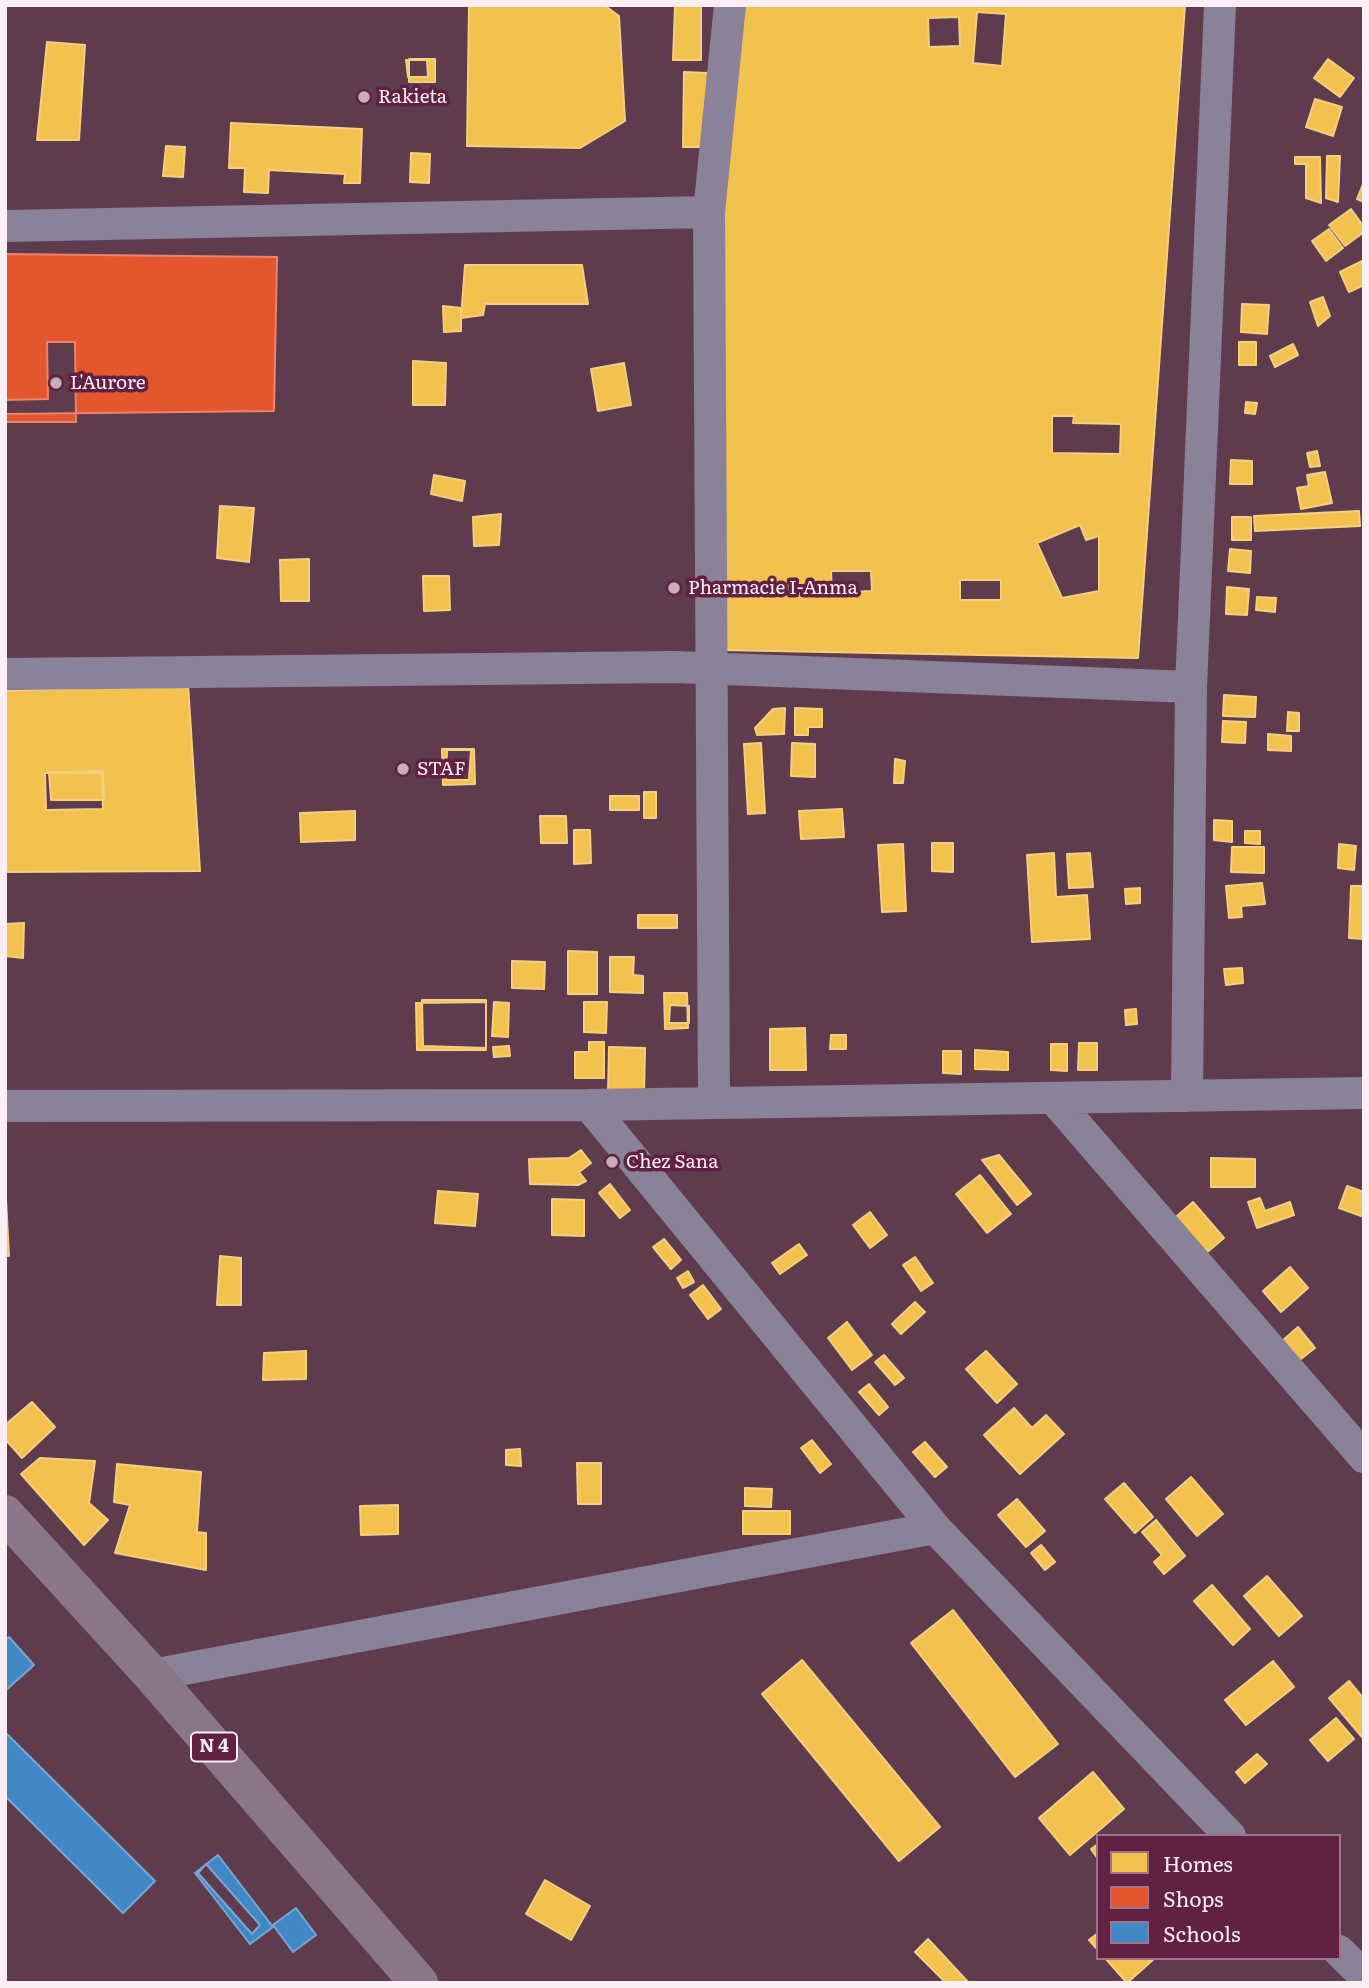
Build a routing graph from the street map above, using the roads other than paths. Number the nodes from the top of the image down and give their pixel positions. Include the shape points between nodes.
1 (730, 5) edge
2 (1220, 5) edge
3 (709, 212) junction
4 (5, 226) edge
5 (713, 668) junction
6 (5, 674) edge
7 (1191, 687) junction
8 (1364, 1093) edge
9 (1187, 1096) junction
10 (1053, 1098) junction
11 (714, 1103) junction
12 (589, 1105) junction
13 (5, 1106) edge
14 (1364, 1457) edge
15 (5, 1514) edge
16 (935, 1528) junction
17 (152, 1675) junction
18 (1228, 1834) edge
19 (1341, 1953) edge
20 (1364, 1976) edge
21 (419, 1983) edge
22 (1357, 1983) edge

1 - 3 street
2 - 7 street
3 - 4 street
3 - 5 street
5 - 6 street
5 - 7 street
5 - 11 street
7 - 9 street
8 - 9 street
9 - 10 street
10 - 11 street
10 - 14 street
11 - 12 street
12 - 13 street
12 - 16 street
15 - 17 highway, N 4
16 - 17 street
16 - 18 street
17 - 21 highway, N 4
19 - 20 street
20 - 22 street

